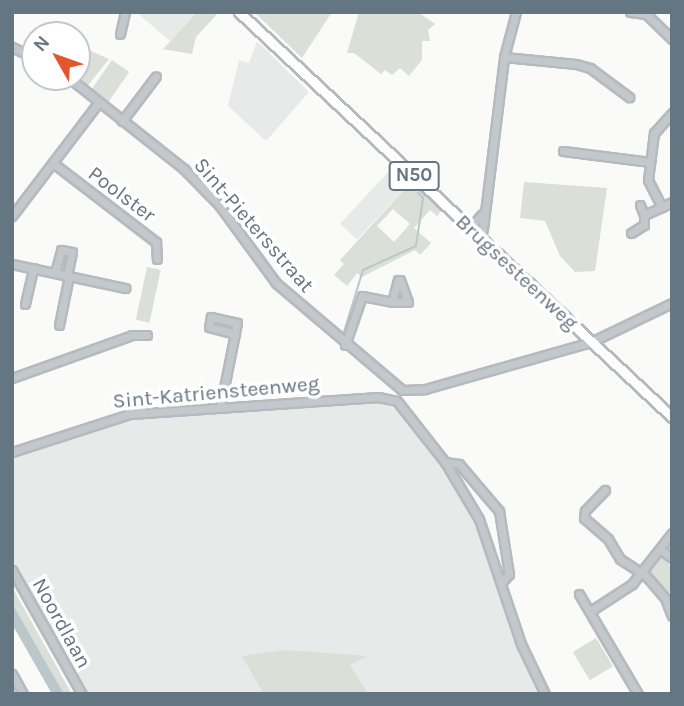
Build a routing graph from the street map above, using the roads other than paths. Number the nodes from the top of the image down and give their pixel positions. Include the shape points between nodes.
1 (125, 12) edge
2 (239, 12) edge
3 (516, 12) edge
4 (630, 12) edge
5 (646, 13) edge
6 (120, 34) dead end
7 (672, 38) edge
8 (504, 57) junction
9 (156, 76) dead end
10 (84, 91) edge
11 (629, 97) dead end
12 (98, 103) junction
13 (672, 113) edge
14 (122, 121) junction
15 (563, 151) dead end
16 (650, 162) junction
17 (52, 163) junction
18 (672, 202) edge
19 (640, 205) dead end
20 (662, 207) junction
21 (645, 215) junction
22 (12, 216) edge
23 (474, 232) junction
24 (631, 233) dead end
25 (157, 260) dead end
26 (12, 264) edge
27 (33, 268) junction
28 (55, 273) junction
29 (68, 276) junction
30 (125, 288) dead end
31 (392, 302) dead end
32 (672, 303) edge
33 (25, 304) dead end
34 (59, 325) dead end
35 (235, 334) dead end
36 (147, 335) dead end
37 (591, 342) junction
38 (345, 345) junction
39 (12, 378) edge
40 (390, 383) junction
41 (413, 392) junction
42 (386, 398) junction
43 (404, 407) junction
44 (220, 408) junction
45 (672, 417) edge
46 (12, 452) edge
47 (445, 462) junction
48 (605, 490) dead end
49 (672, 533) edge
50 (660, 549) junction
51 (672, 558) edge
52 (12, 570) edge
53 (639, 572) junction
54 (502, 582) junction
55 (579, 594) dead end
56 (668, 595) edge
57 (592, 610) junction
58 (672, 616) edge
59 (12, 674) edge
60 (23, 694) edge
61 (82, 694) edge
62 (545, 694) edge
63 (638, 694) edge

1 - 6 street
2 - 23 main road, Brugsesteenweg / N50
3 - 8 street
4 - 5 street
5 - 7 street
8 - 11 street via 590,68
8 - 23 street via 482,214
9 - 14 street
10 - 12 street, Sint-Pietersstraat
12 - 14 street, Sint-Pietersstraat
12 - 17 street
13 - 16 street via 654,133
14 - 38 street, Sint-Pietersstraat via 198,183 276,283
15 - 16 street
16 - 20 street via 648,180
17 - 22 street
17 - 25 street, Poolster via 156,242
18 - 20 street
19 - 21 street
20 - 21 street
21 - 24 street via 644,225
23 - 37 main road, Brugsesteenweg / N50
26 - 27 street
27 - 28 street
27 - 33 street
28 - 29 street
28 - 29 street via 61,250 72,252
29 - 30 street
29 - 34 street
31 - 38 street via 362,296
32 - 37 street
35 - 44 street
36 - 39 street via 132,335
37 - 41 street
37 - 45 main road, Brugsesteenweg / N50
38 - 40 street, Sint-Pietersstraat
40 - 41 street
40 - 42 street
41 - 43 street
42 - 43 street
42 - 44 street, Sint-Katriensteenweg
43 - 47 street
44 - 46 street, Sint-Katriensteenweg via 106,418
47 - 54 street via 479,519
47 - 54 street via 458,464 499,511 509,574
48 - 53 street via 585,511 584,519 608,539 620,559
49 - 50 street
50 - 51 street
50 - 53 street
52 - 61 street, Noordlaan
53 - 56 street
53 - 57 street via 632,584
54 - 62 street via 521,644
55 - 57 street
56 - 58 street
57 - 63 street via 605,643
59 - 60 street

